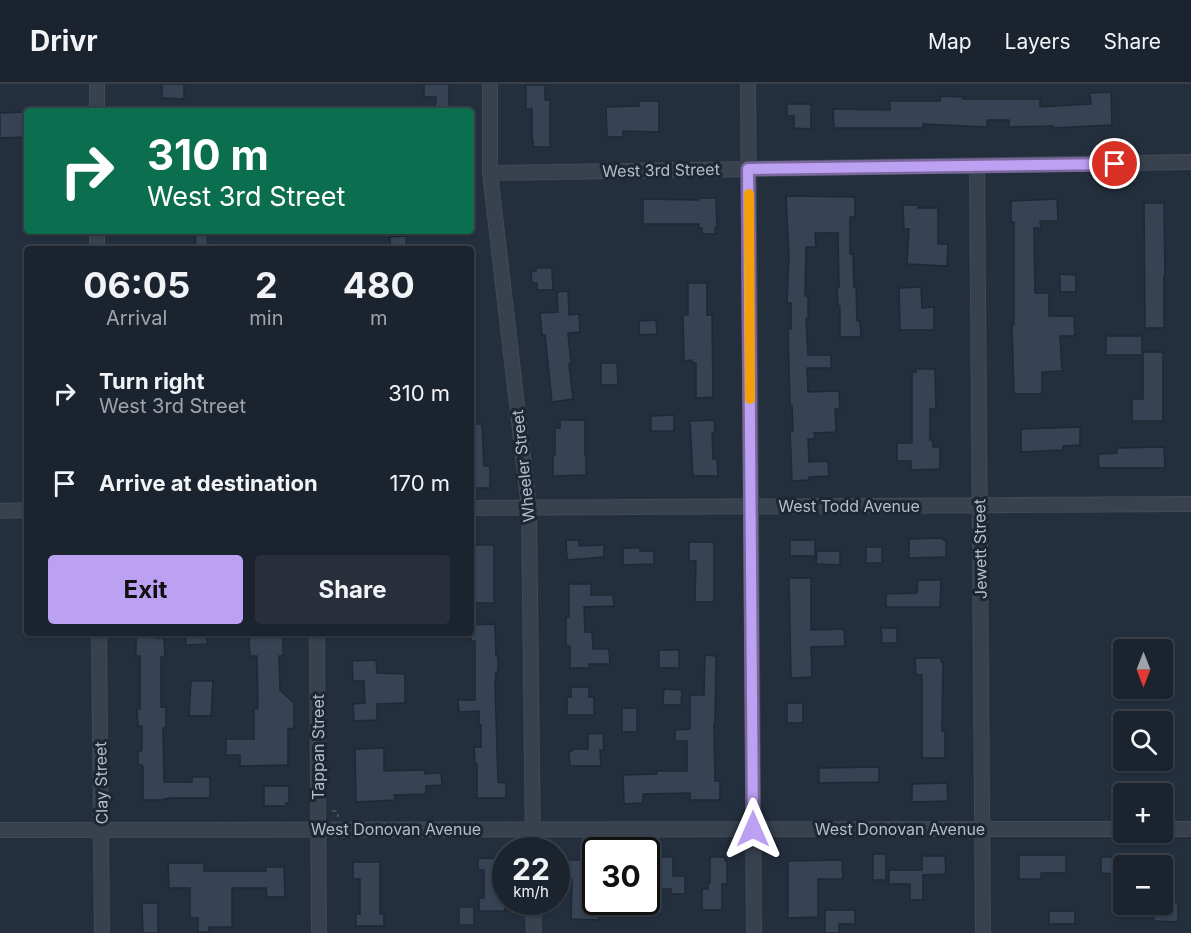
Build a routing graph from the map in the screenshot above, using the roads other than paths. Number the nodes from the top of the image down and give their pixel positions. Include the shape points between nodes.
1 (97, 84) edge
2 (490, 84) edge
3 (748, 84) edge
4 (97, 108) edge
5 (1191, 162) edge
6 (977, 166) junction
7 (748, 169) junction
8 (490, 173) junction
9 (1191, 504) edge
10 (980, 505) junction
11 (751, 506) junction
12 (474, 508) edge
13 (529, 508) junction
14 (24, 510) edge
15 (0, 511) edge
16 (99, 636) edge
17 (317, 636) edge
18 (101, 829) junction
19 (318, 829) junction
20 (533, 829) junction
21 (753, 829) junction
22 (982, 829) junction
23 (1113, 829) edge
24 (1173, 829) edge
25 (1191, 829) edge
26 (0, 830) edge
27 (533, 837) edge
28 (533, 915) edge
29 (102, 933) edge
30 (320, 933) edge
31 (534, 933) edge
32 (754, 933) edge
33 (983, 933) edge

1 - 4 street
2 - 8 street, Wheeler Street
3 - 7 street
5 - 6 street, West 3rd Street
6 - 7 street, West 3rd Street
6 - 10 street, Jewett Street
7 - 8 street, West 3rd Street
7 - 11 street
8 - 13 street, Wheeler Street
9 - 10 street, West Todd Avenue
10 - 11 street, West Todd Avenue
10 - 22 street, Jewett Street
11 - 13 street, West Todd Avenue
11 - 21 street
12 - 13 street, West Todd Avenue
13 - 20 street, Wheeler Street
14 - 15 street
16 - 18 street, Clay Street
17 - 19 street, Tappan Street
18 - 19 street, West Donovan Avenue
18 - 26 street, West Donovan Avenue
18 - 29 street, Clay Street
19 - 20 street, West Donovan Avenue
19 - 30 street, Tappan Street
20 - 21 street, West Donovan Avenue
20 - 27 street, Wheeler Street
21 - 22 street, West Donovan Avenue
21 - 32 street
22 - 23 street, West Donovan Avenue
22 - 33 street, Jewett Street
24 - 25 street
28 - 31 street

